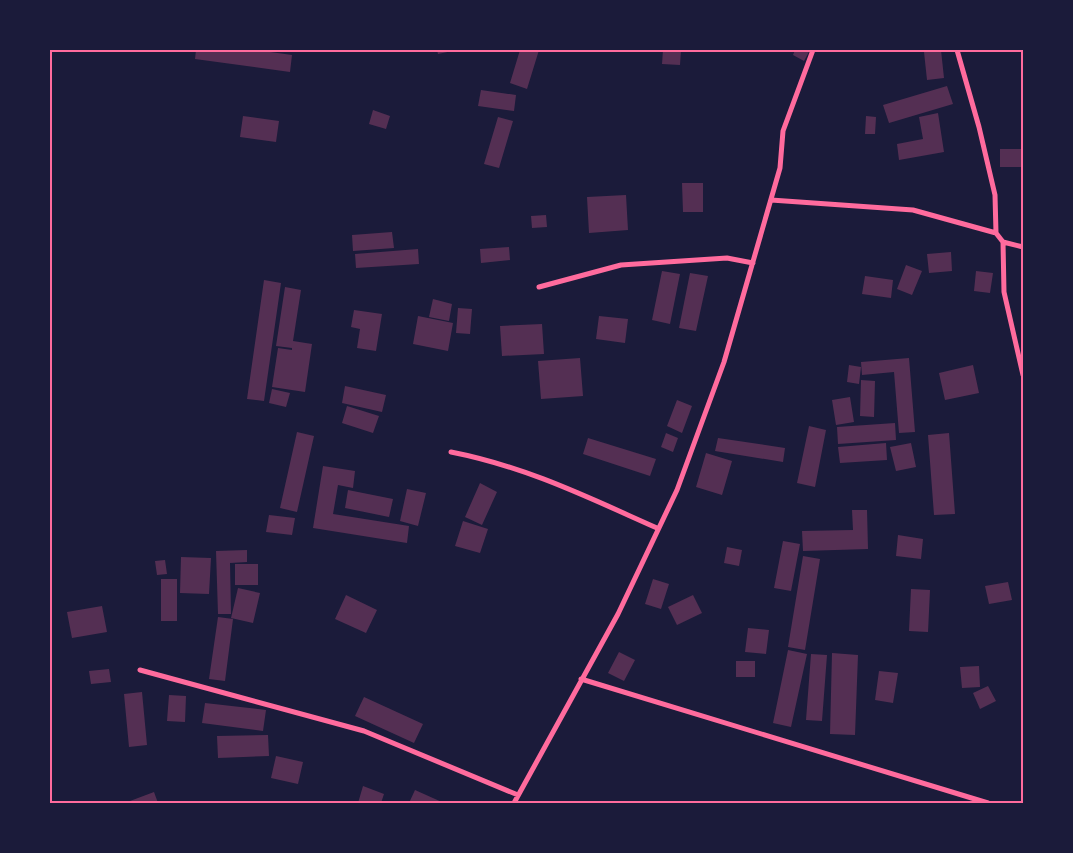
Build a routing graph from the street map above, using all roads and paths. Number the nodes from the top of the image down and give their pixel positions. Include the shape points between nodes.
1 (813, 50) edge
2 (957, 50) edge
3 (771, 200) junction
4 (996, 233) junction
5 (1003, 242) junction
6 (1023, 247) edge
7 (753, 263) junction
8 (538, 287) dead end
9 (1023, 375) edge
10 (451, 452) dead end
11 (657, 528) junction
12 (140, 670) dead end
13 (582, 679) junction
14 (518, 795) junction
15 (514, 803) edge
16 (988, 803) edge

1 - 3 street via 783,131 780,168
2 - 4 street via 995,195
3 - 4 street via 913,210
3 - 7 street
4 - 5 street
5 - 6 street
5 - 9 street via 1004,292
7 - 8 street via 727,258 621,265
7 - 11 street via 724,362 677,490
10 - 11 street via 492,460 537,475
11 - 13 street via 618,614
12 - 14 street via 364,731
13 - 14 street
13 - 16 street
14 - 15 street

